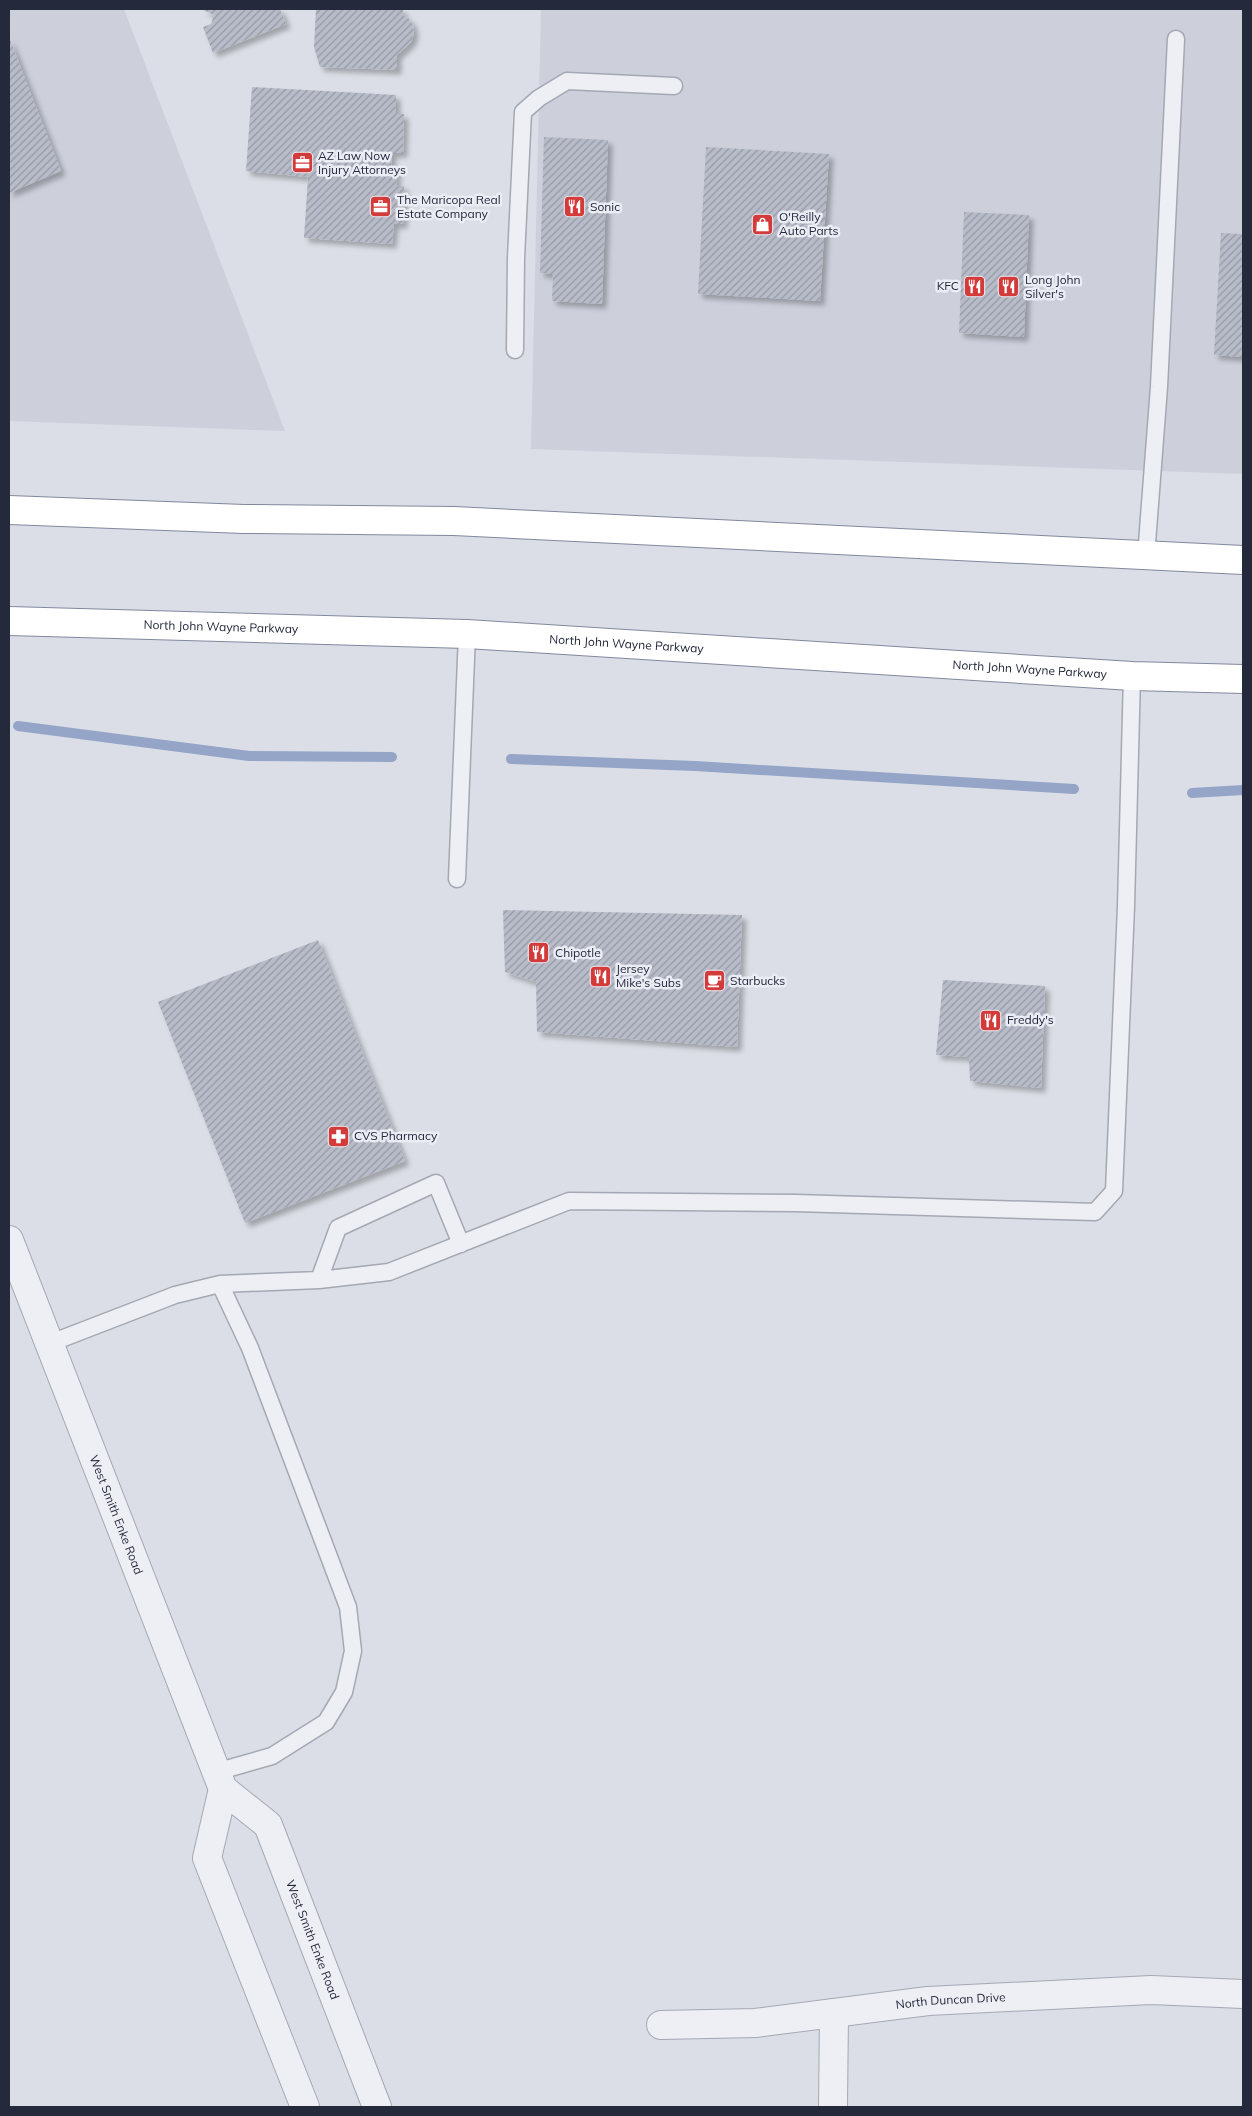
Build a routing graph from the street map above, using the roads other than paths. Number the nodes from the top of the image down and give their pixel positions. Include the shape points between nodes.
1 (1176, 39) dead end
2 (674, 86) dead end
3 (515, 350) dead end
4 (9, 510) edge
5 (1146, 556) junction
6 (1243, 560) edge
7 (9, 621) edge
8 (468, 634) junction
9 (1132, 676) junction
10 (1243, 679) edge
11 (457, 879) dead end
12 (9, 1240) edge
13 (461, 1244) junction
14 (319, 1280) junction
15 (220, 1284) junction
16 (48, 1344) junction
17 (219, 1781) junction
18 (1243, 1994) edge
19 (834, 2013) junction
20 (661, 2025) dead end
21 (305, 2107) edge
22 (377, 2107) edge
23 (833, 2107) edge

1 - 5 lane via 1159,387
2 - 3 lane via 567,81 523,112
4 - 5 highway via 454,521
5 - 6 highway
7 - 8 highway, North John Wayne Parkway
8 - 9 highway, North John Wayne Parkway
8 - 11 lane
9 - 10 highway, North John Wayne Parkway
9 - 13 lane via 1114,1191 1095,1212 796,1203 569,1201
12 - 16 street, West Smith Enke Road
13 - 14 lane via 389,1272
13 - 14 lane via 436,1183 338,1228
14 - 15 lane
15 - 16 lane via 175,1295
15 - 17 lane via 250,1348 348,1607 353,1651 344,1692 326,1722 272,1756
16 - 17 street, West Smith Enke Road
17 - 21 street via 207,1858
17 - 22 street, West Smith Enke Road via 268,1825
18 - 19 street, North Duncan Drive via 1151,1990 928,2001
19 - 20 street, North Duncan Drive via 755,2023
19 - 23 street

